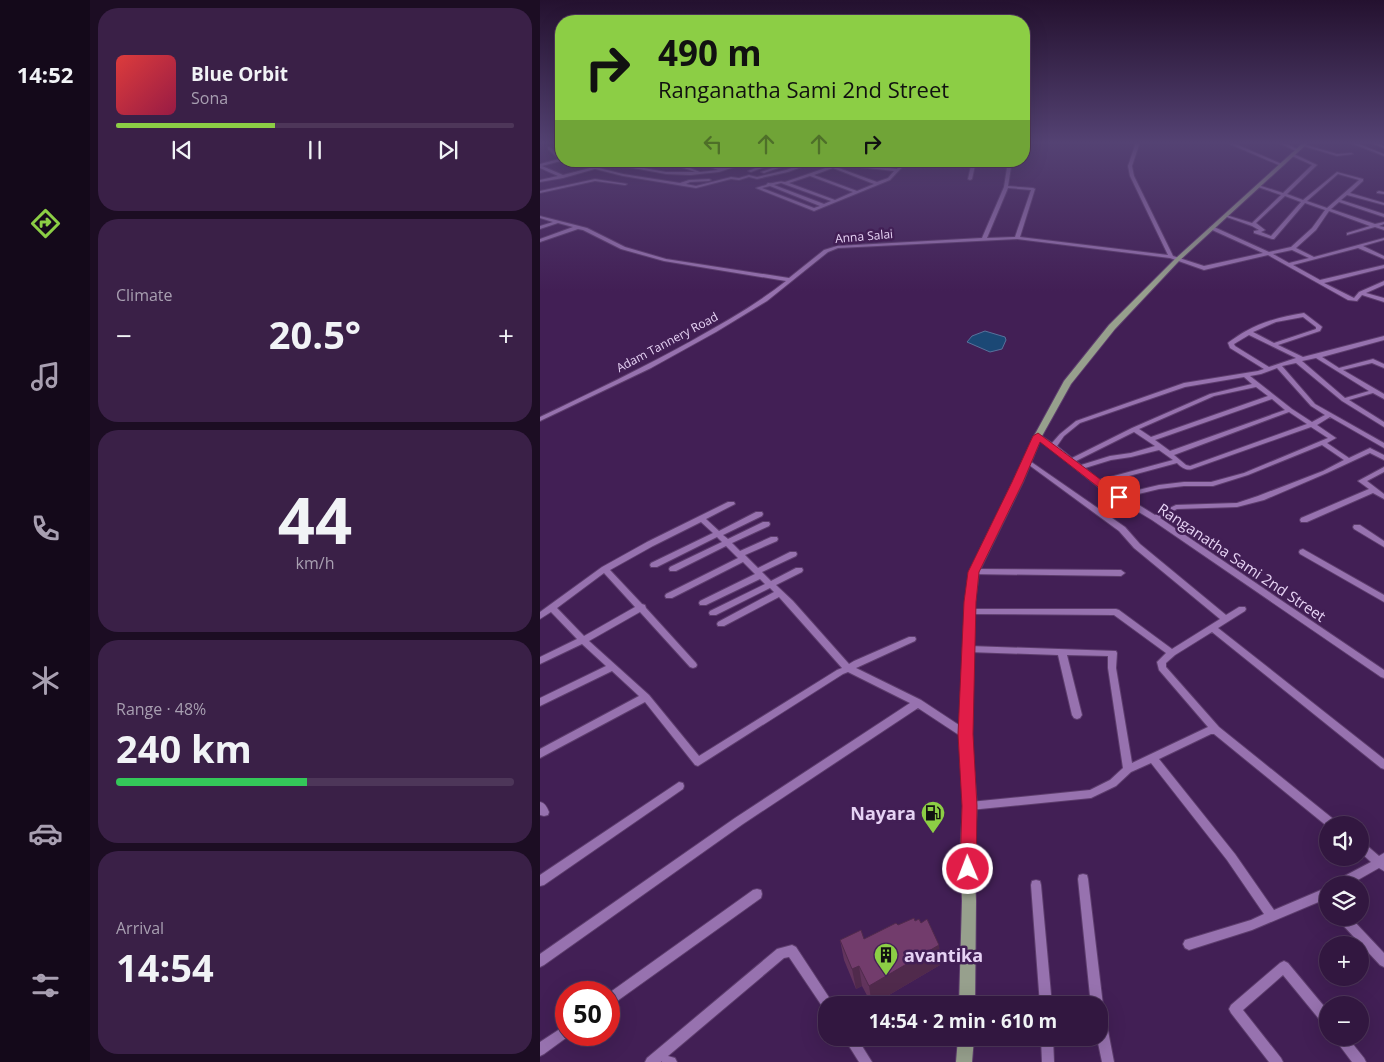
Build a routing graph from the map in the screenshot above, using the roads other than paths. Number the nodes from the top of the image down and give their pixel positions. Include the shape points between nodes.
1 (764, 192) edge
2 (787, 192) edge
3 (809, 192) edge
4 (856, 192) edge
5 (1004, 192) edge
6 (1032, 192) edge
7 (1140, 192) edge
8 (1253, 192) edge
9 (1276, 192) edge
10 (1287, 192) edge
11 (1315, 192) edge
12 (1346, 192) joint
13 (1284, 194) junction
14 (1338, 200) junction
15 (835, 201) junction
16 (1304, 201) junction
17 (1384, 204) edge
18 (824, 206) junction
19 (1328, 209) junction
20 (1226, 216) junction
21 (1384, 216) edge
22 (540, 217) edge
23 (557, 222) junction
24 (1384, 223) edge
25 (1254, 225) junction
26 (1375, 226) junction
27 (578, 227) junction
28 (540, 228) edge
29 (1212, 228) junction
30 (1384, 229) edge
31 (1349, 234) dead end
32 (1017, 238) junction
33 (984, 239) junction
34 (1384, 239) edge
35 (540, 241) edge
36 (1358, 246) junction
37 (1293, 248) junction
38 (1269, 254) junction
39 (1313, 258) junction
40 (1384, 258) edge
41 (1174, 259) junction
42 (1289, 265) junction
43 (1384, 266) edge
44 (790, 280) junction
45 (1320, 282) junction
46 (1384, 283) edge
47 (1361, 293) junction
48 (1384, 300) edge
49 (1248, 332) junction
50 (1384, 338) edge
51 (1275, 344) junction
52 (1317, 356) junction
53 (1299, 360) junction
54 (1278, 365) junction
55 (1384, 366) edge
56 (1270, 368) junction
57 (1338, 370) junction
58 (1246, 376) junction
59 (1255, 385) junction
60 (1374, 391) junction
61 (1272, 397) junction
62 (1384, 397) edge
63 (1344, 400) junction
64 (1290, 410) junction
65 (1329, 415) junction
66 (540, 419) edge
67 (1312, 424) junction
68 (1384, 425) edge
69 (1134, 429) junction
70 (1038, 436) junction
71 (1150, 439) junction
72 (1323, 443) junction
73 (1383, 445) edge
74 (1053, 446) junction
75 (1161, 447) junction
76 (1169, 454) junction
77 (1384, 458) edge
78 (1027, 461) junction
79 (1071, 461) junction
80 (1178, 461) junction
81 (1350, 461) junction
82 (1081, 467) junction
83 (1384, 469) edge
84 (1099, 482) junction
85 (1373, 490) junction
86 (1119, 497) junction
87 (1384, 497) edge
88 (731, 504) dead end
89 (759, 514) dead end
90 (1155, 518) junction
91 (702, 519) junction
92 (1304, 520) dead end
93 (766, 524) dead end
94 (1357, 527) dead end
95 (717, 534) junction
96 (774, 539) dead end
97 (726, 543) junction
98 (1384, 545) edge
99 (1303, 552) dead end
100 (793, 554) dead end
101 (741, 557) junction
102 (654, 565) dead end
103 (605, 569) junction
104 (673, 569) dead end
105 (799, 570) dead end
106 (974, 572) junction
107 (758, 573) junction
108 (1121, 573) dead end
109 (769, 584) junction
110 (779, 593) junction
111 (669, 596) dead end
112 (1384, 600) edge
113 (703, 603) dead end
114 (642, 607) junction
115 (552, 608) junction
116 (1242, 609) dead end
117 (970, 612) junction
118 (713, 613) dead end
119 (540, 616) edge
120 (1226, 620) junction
121 (721, 624) dead end
122 (1213, 628) junction
123 (912, 639) dead end
124 (584, 640) junction
125 (969, 648) junction
126 (1062, 652) junction
127 (1172, 653) junction
128 (540, 661) edge
129 (693, 665) dead end
130 (612, 667) junction
131 (848, 669) junction
132 (1384, 675) edge
133 (646, 697) junction
134 (540, 702) edge
135 (918, 703) junction
136 (1077, 715) dead end
137 (1216, 730) junction
138 (965, 734) junction
139 (540, 754) edge
140 (1153, 758) junction
141 (1384, 766) edge
142 (1128, 769) junction
143 (679, 786) dead end
144 (970, 806) junction
145 (1323, 816) edge
146 (1369, 852) edge
147 (1383, 862) edge
148 (1356, 876) edge
149 (1084, 879) dead end
150 (540, 881) edge
151 (1036, 885) dead end
152 (757, 894) dead end
153 (1319, 898) edge
154 (1272, 916) junction
155 (1351, 926) edge
156 (1189, 944) dead end
157 (540, 961) edge
158 (1384, 961) edge
159 (620, 992) edge
160 (822, 996) edge
161 (967, 996) edge
162 (1045, 996) edge
163 (1095, 996) edge
164 (1319, 1010) edge
165 (555, 1039) edge
166 (855, 1046) edge
167 (965, 1046) edge
168 (1047, 1046) edge
169 (1105, 1046) edge
170 (1347, 1046) edge
171 (540, 1050) edge
172 (651, 1062) edge
173 (866, 1062) edge
174 (964, 1062) edge
175 (1048, 1062) edge
176 (1108, 1062) edge
177 (1277, 1062) edge
178 (1360, 1062) edge

1 - 18 street via 810,210
2 - 18 street
3 - 15 street
4 - 15 street
5 - 33 street
6 - 32 street
7 - 41 street
8 - 20 main road
9 - 13 street
10 - 13 street
11 - 16 street
12 - 14 street
12 - 17 street
13 - 16 street
13 - 25 street
14 - 19 street
14 - 21 street
15 - 18 street
16 - 19 street
16 - 25 street via 1272,238 1256,232 1263,230
19 - 26 street
19 - 37 street via 1314,229
20 - 25 street
20 - 29 main road
22 - 23 street
23 - 27 street
23 - 28 street
24 - 26 street
26 - 30 street
26 - 31 street
27 - 35 street
27 - 44 street via 623,248 666,260
29 - 38 street
29 - 41 main road
32 - 33 street, Anna Salai
32 - 41 street, Anna Salai
33 - 44 street, Anna Salai via 837,247 826,251
34 - 36 street
36 - 39 street
36 - 40 street
37 - 38 street, Anna Salai
37 - 39 street
38 - 41 street, Anna Salai via 1204,268
38 - 42 street
39 - 42 street
41 - 70 main road via 1112,327 1067,383
42 - 45 street
43 - 45 street
44 - 66 street, Adam Tannery Road via 765,300 650,367
45 - 47 street via 1350,299 1354,300
46 - 47 street
47 - 48 street
49 - 51 street
49 - 51 street via 1274,320 1304,314 1319,327
49 - 56 street via 1230,345
50 - 52 street
51 - 53 street
52 - 53 street
52 - 57 street
53 - 54 street
53 - 63 street
54 - 56 street
54 - 65 street via 1313,405
55 - 57 street via 1373,361
56 - 58 street
57 - 60 street
58 - 59 street
58 - 74 street via 1184,385 1122,406 1078,422
59 - 61 street
59 - 69 street via 1212,395
60 - 62 street
60 - 63 street
61 - 64 street
61 - 71 street
63 - 68 street
64 - 67 street
64 - 76 street
65 - 67 street
65 - 73 street
67 - 72 street via 1334,438
67 - 80 street via 1190,468
69 - 71 street
69 - 79 street
70 - 74 street, Ranganatha Sami 2nd Street
70 - 78 main road
71 - 75 street
72 - 81 street
72 - 86 street via 1246,474 1211,484 1168,486
74 - 79 street, Ranganatha Sami 2nd Street
75 - 76 street
75 - 82 street
76 - 80 street
77 - 81 street via 1370,450
78 - 106 main road
78 - 120 street via 1122,529 1137,546
79 - 82 street, Ranganatha Sami 2nd Street
80 - 84 street
81 - 90 street via 1261,498 1237,505 1176,507
82 - 84 street, Ranganatha Sami 2nd Street
83 - 85 street via 1362,481
84 - 86 street, Ranganatha Sami 2nd Street
85 - 87 street
85 - 92 street
86 - 90 street, Ranganatha Sami 2nd Street
88 - 91 street
89 - 95 street
90 - 132 street, Ranganatha Sami 2nd Street
91 - 95 street
91 - 103 street
93 - 97 street
94 - 98 street
95 - 97 street
95 - 102 street
96 - 101 street
97 - 101 street
97 - 104 street
99 - 112 street
100 - 107 street
101 - 107 street
101 - 111 street
103 - 114 street
103 - 115 street
105 - 109 street
106 - 108 street
106 - 117 main road
107 - 109 street
107 - 113 street
109 - 110 street
109 - 118 street
110 - 121 street
110 - 131 street
114 - 124 street
114 - 129 street
115 - 119 street
115 - 124 street
116 - 120 street
117 - 125 main road
117 - 127 street via 1116,612
120 - 122 street
122 - 127 street
122 - 141 street
123 - 131 street
124 - 128 street
124 - 130 street
125 - 126 street
125 - 138 main road
126 - 136 street
126 - 142 street via 1113,653 1112,668
127 - 137 street via 1161,662 1162,668
130 - 133 street
130 - 134 street
131 - 133 street via 698,762
131 - 135 street
133 - 139 street
135 - 138 street
135 - 157 street via 739,821
137 - 140 street
137 - 145 street
138 - 144 main road
140 - 142 street
140 - 154 street via 1231,857
142 - 144 street via 1113,783 1092,794
143 - 150 street
144 - 161 main road
146 - 147 street
147 - 148 street
149 - 163 street
151 - 162 street
152 - 159 street
153 - 154 street
154 - 156 street
155 - 158 street
160 - 172 street via 792,951 781,953
164 - 177 street via 1284,967 1235,1009
165 - 171 street
166 - 173 street
167 - 174 main road
168 - 175 street
169 - 176 street
170 - 178 street

